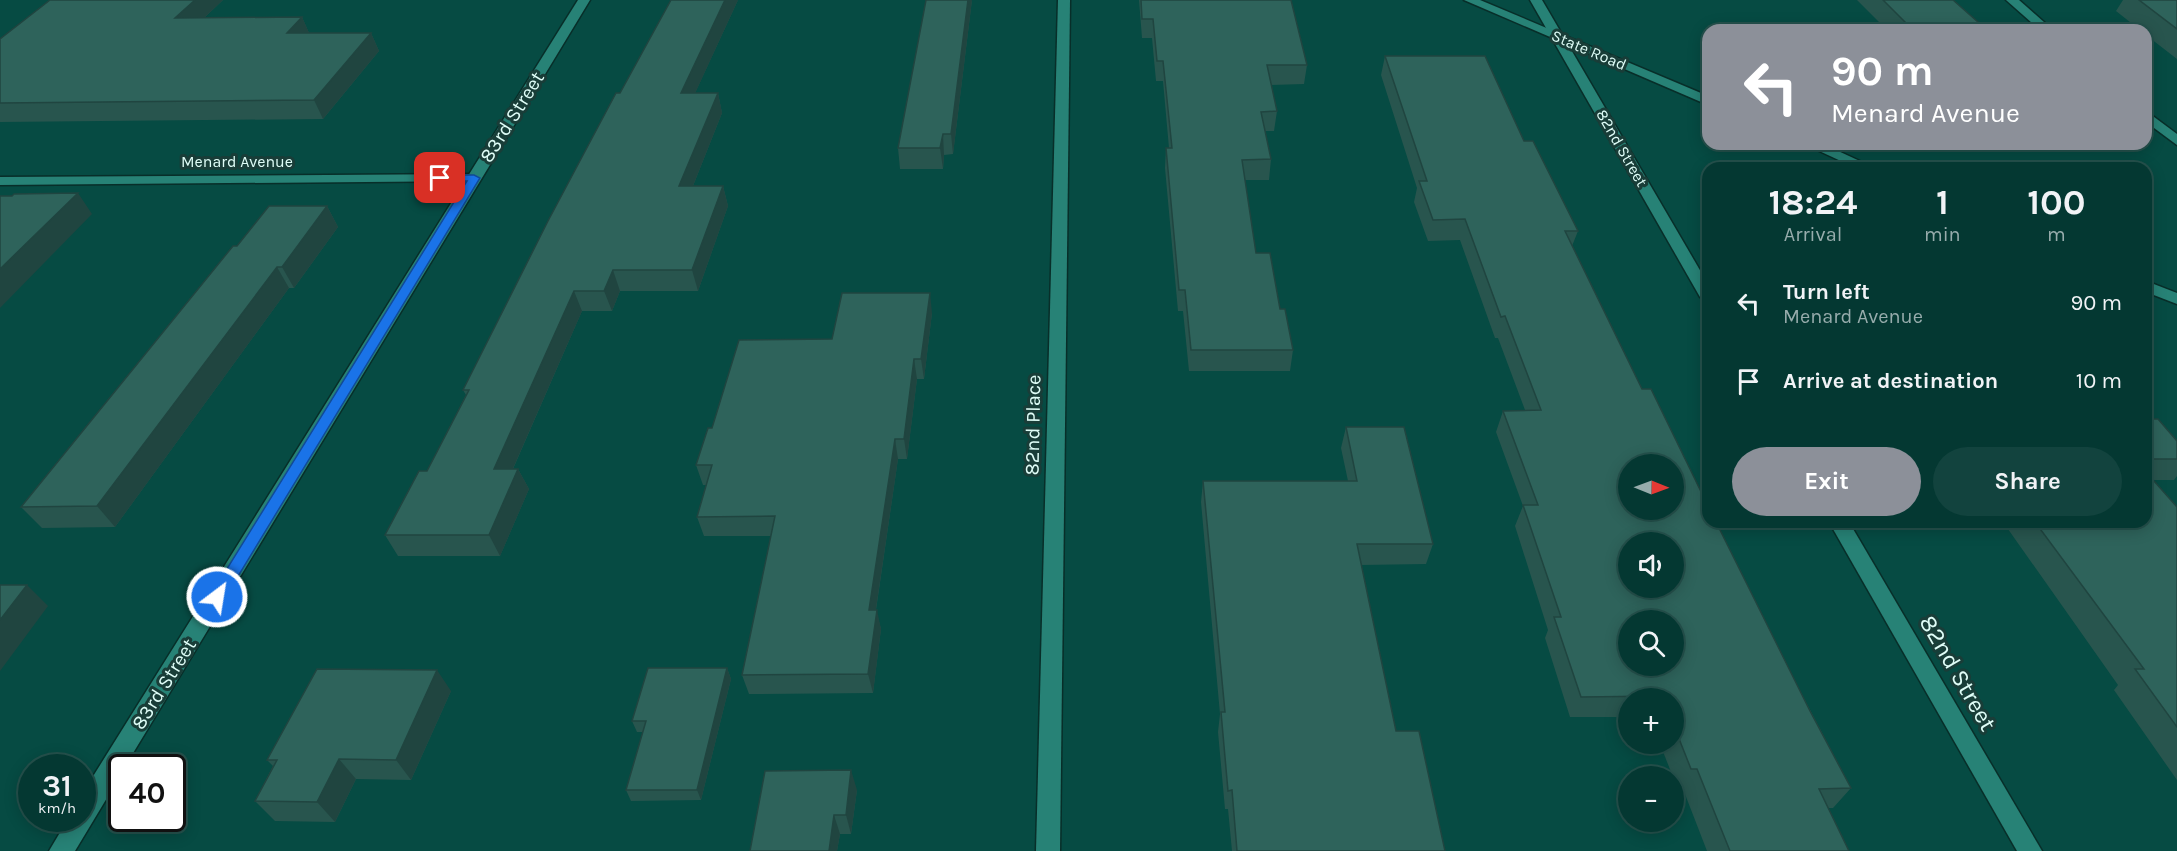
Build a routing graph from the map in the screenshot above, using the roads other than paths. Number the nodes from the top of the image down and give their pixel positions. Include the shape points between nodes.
1 (584, 0) edge
2 (1064, 0) edge
3 (1470, 0) edge
4 (1536, 0) edge
5 (2012, 0) edge
6 (2040, 24) edge
7 (1559, 37) junction
8 (1702, 98) edge
9 (2152, 120) edge
10 (2177, 141) edge
11 (1825, 150) edge
12 (1854, 162) edge
13 (474, 178) junction
14 (0, 181) edge
15 (1702, 287) edge
16 (2152, 289) edge
17 (2177, 299) edge
18 (1842, 528) edge
19 (96, 795) edge
20 (73, 832) edge
21 (61, 851) edge
22 (1048, 851) edge
23 (2030, 851) edge

1 - 13 street, 83rd Street
2 - 22 street, 82nd Place
3 - 7 street, State Road
4 - 7 street, 82nd Street
5 - 6 street
7 - 8 street, State Road
7 - 15 street, 82nd Street
9 - 10 street
11 - 12 street
13 - 14 street, Menard Avenue
13 - 19 street, 83rd Street
16 - 17 street
18 - 23 street, 82nd Street
20 - 21 street, 83rd Street

